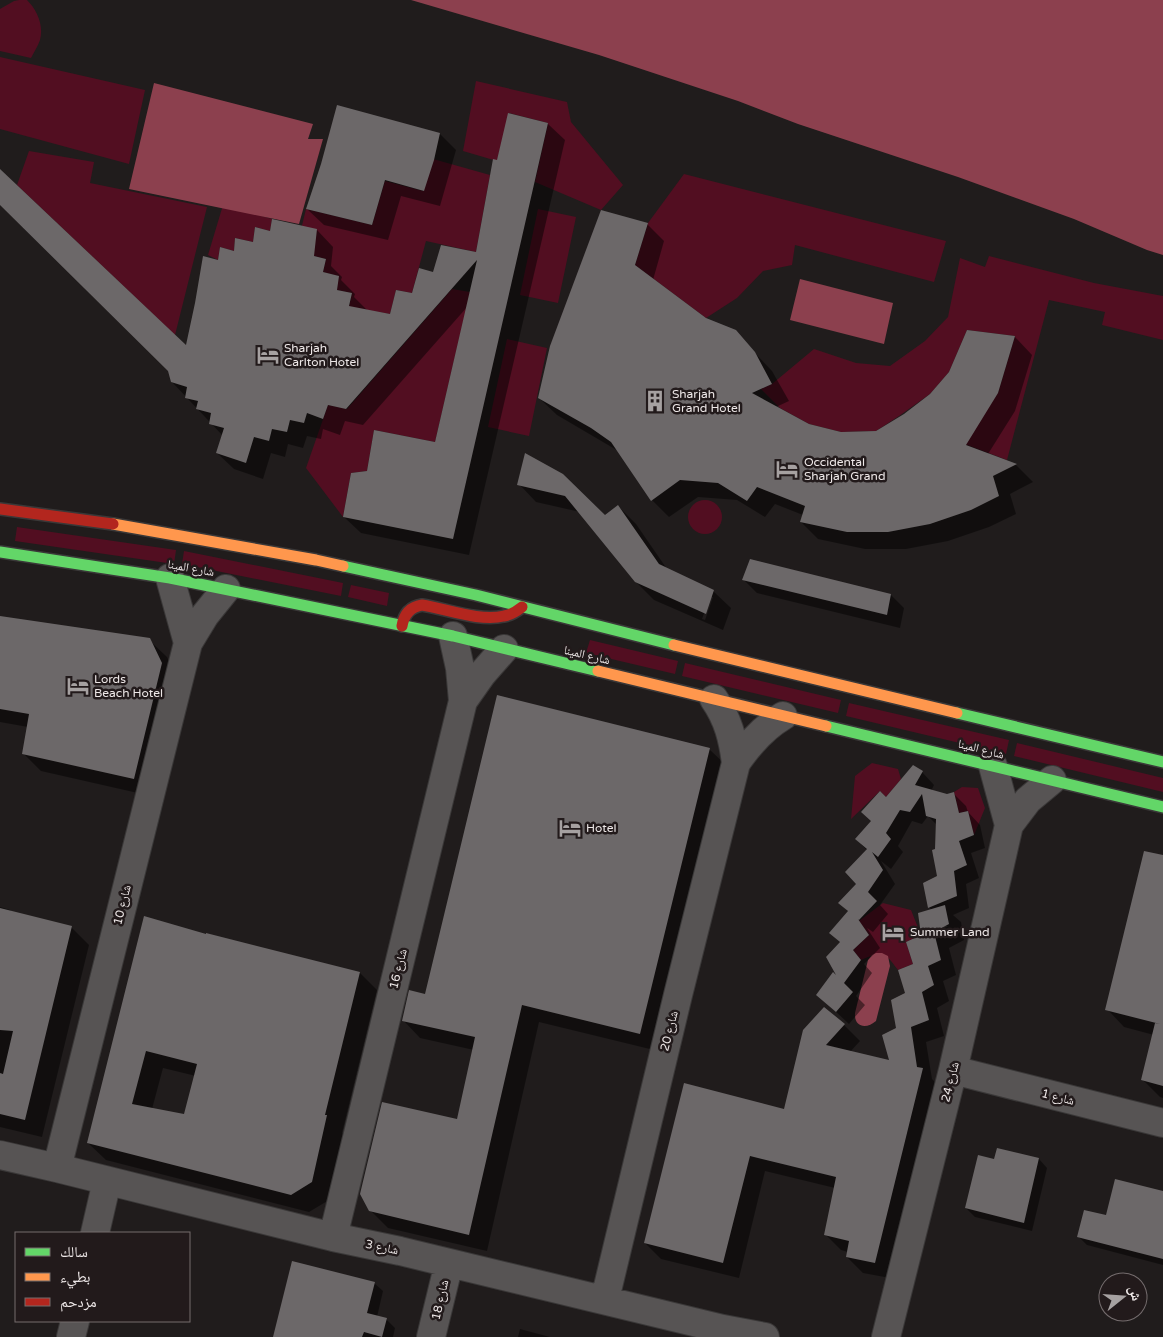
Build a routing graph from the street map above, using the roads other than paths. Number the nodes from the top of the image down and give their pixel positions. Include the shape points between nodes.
1 (0, 509) edge
2 (0, 552) edge
3 (170, 578) junction
4 (226, 589) junction
5 (522, 607) junction
6 (402, 626) junction
7 (453, 636) junction
8 (188, 643) junction
9 (504, 649) junction
10 (714, 699) junction
11 (463, 701) junction
12 (783, 716) junction
13 (1163, 762) edge
14 (736, 763) junction
15 (993, 766) junction
16 (1052, 780) junction
17 (1163, 807) edge
18 (1009, 825) junction
19 (953, 1070) junction
20 (1163, 1123) edge
21 (0, 1155) edge
22 (57, 1168) junction
23 (108, 1181) junction
24 (95, 1232) edge
25 (333, 1237) junction
26 (448, 1263) junction
27 (605, 1300) junction
28 (75, 1322) edge
29 (71, 1337) edge
30 (431, 1337) edge
31 (765, 1337) edge
32 (886, 1337) edge

1 - 5 main road via 126,526 316,560
2 - 3 main road, شارع المينا
3 - 4 main road, شارع المينا
3 - 8 street, شارع 10
4 - 6 main road, شارع المينا
4 - 8 street, شارع 10
5 - 6 main road via 501,617 486,618 416,605 406,613
5 - 13 main road
6 - 7 main road, شارع المينا
7 - 9 main road, شارع المينا
7 - 11 street, شارع 16
8 - 22 street, شارع 10
9 - 10 main road, شارع المينا
9 - 11 street, شارع 16
10 - 12 main road, شارع المينا
10 - 14 street, شارع 20 via 727,722
11 - 25 street, شارع 16
12 - 14 street, شارع 20 via 752,741
12 - 15 main road, شارع المينا
14 - 27 street, شارع 20
15 - 16 main road, شارع المينا
15 - 18 street, شارع 24
16 - 17 main road, شارع المينا
16 - 18 street, شارع 24 via 1028,800
18 - 19 street, شارع 24
19 - 20 street, شارع 1
19 - 32 street, شارع 24
21 - 22 street, شارع 3
22 - 23 street, شارع 3
23 - 24 street
23 - 25 street, شارع 3
25 - 26 street, شارع 3
26 - 27 street, شارع 3
26 - 30 street, شارع 18
27 - 31 street, شارع 3
28 - 29 street

